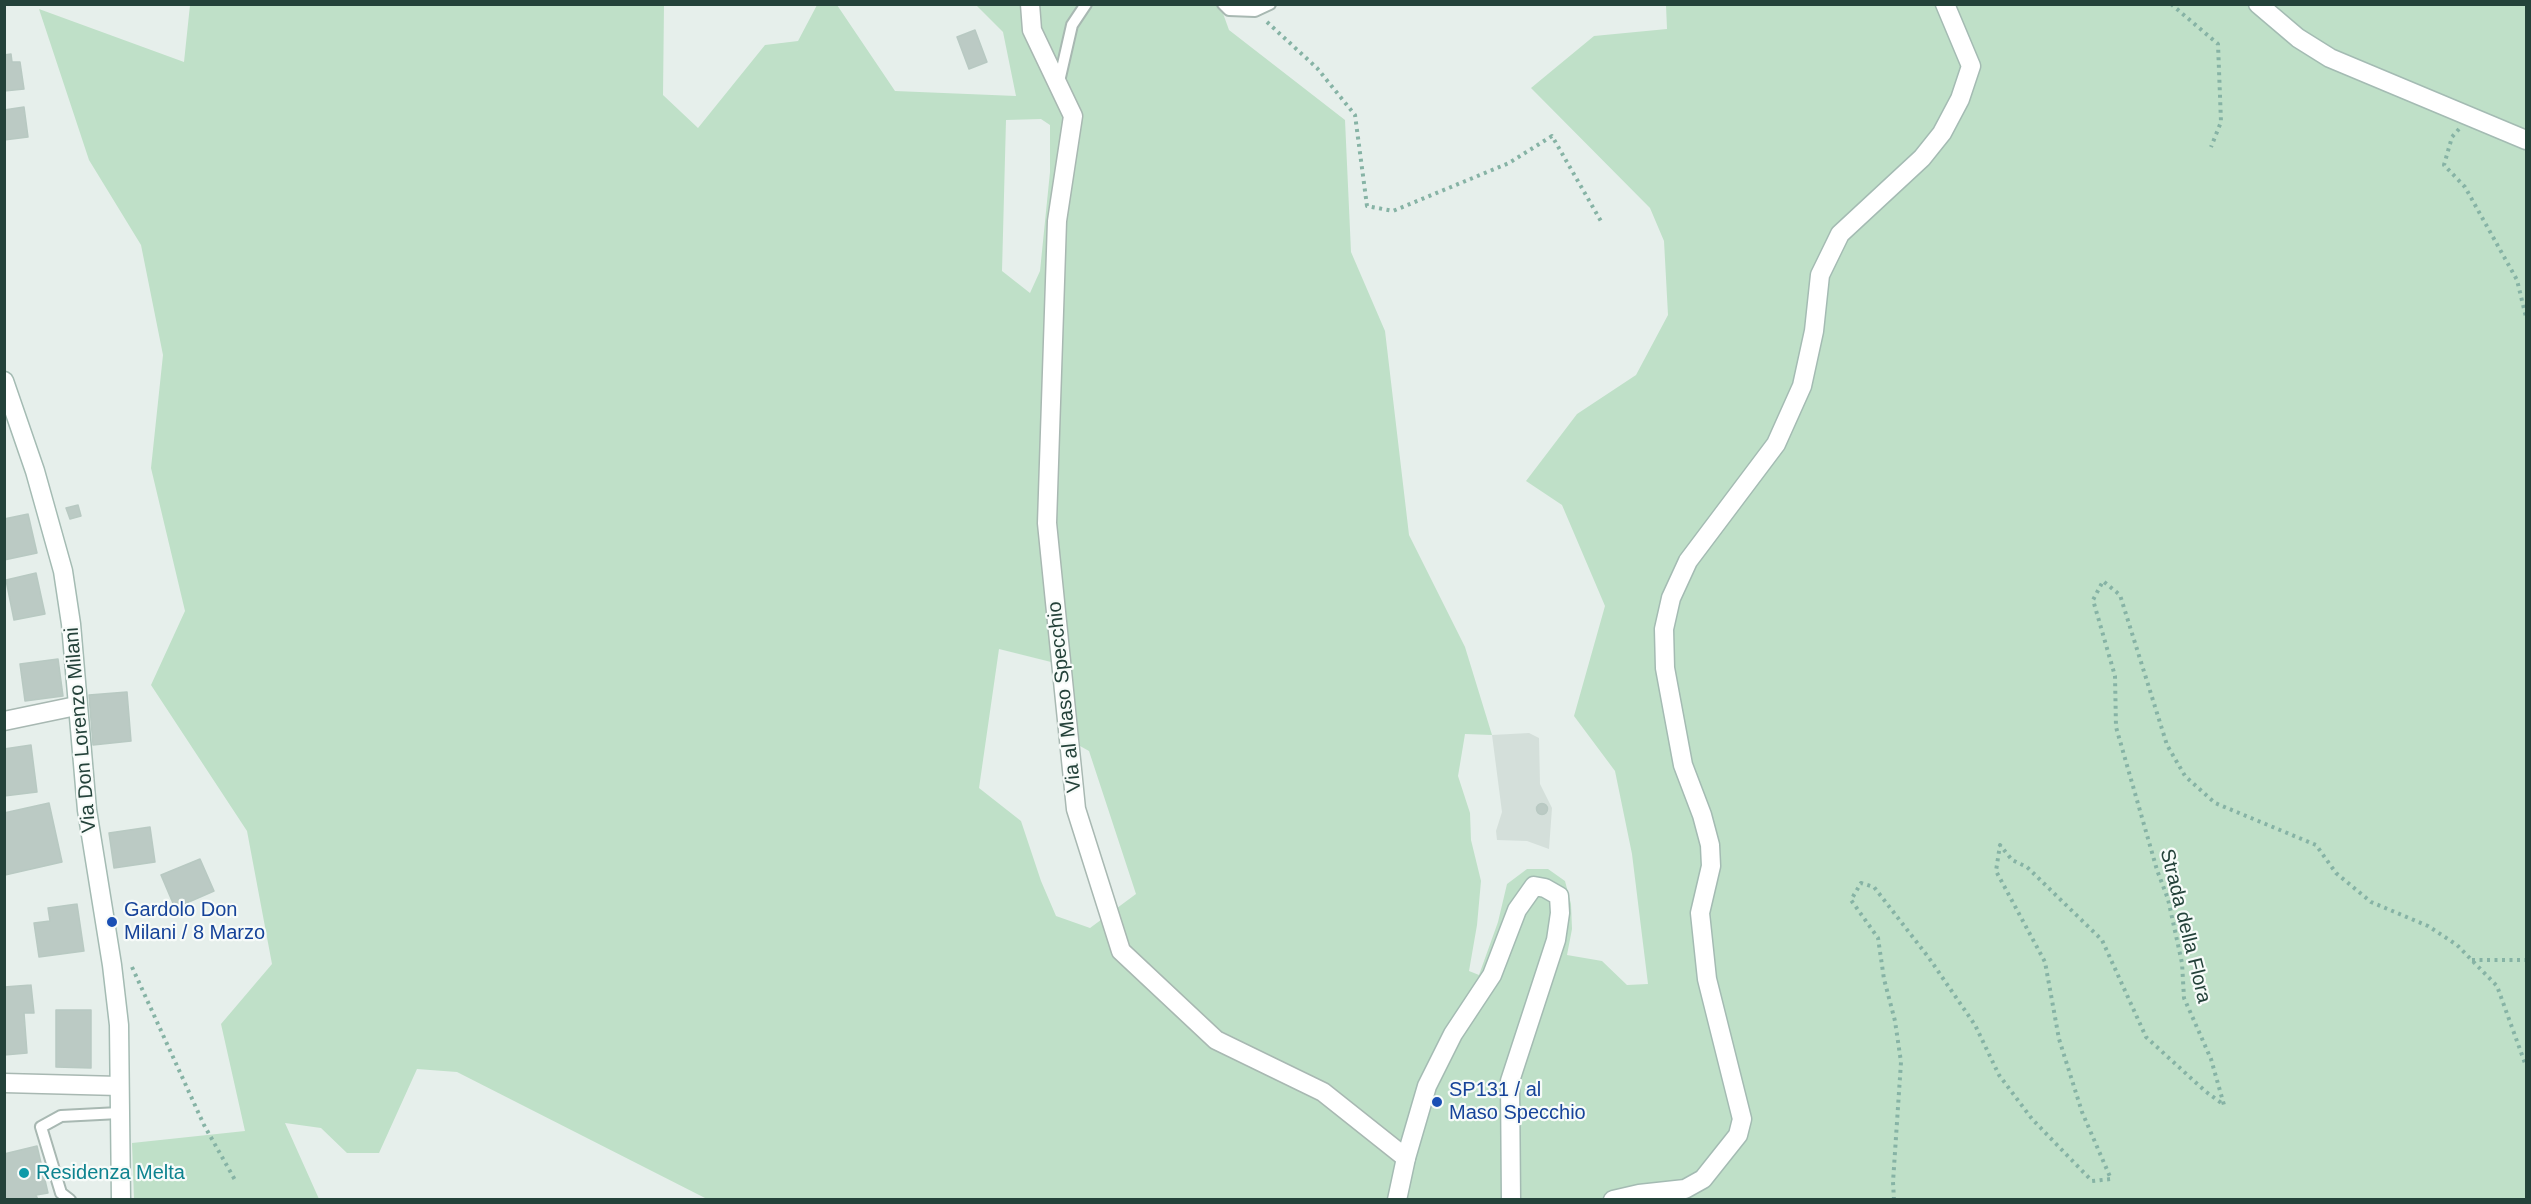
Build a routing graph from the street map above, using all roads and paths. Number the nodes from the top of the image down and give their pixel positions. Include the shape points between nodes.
1 (1030, 4) edge
2 (1086, 4) edge
3 (1224, 4) edge
4 (1270, 4) edge
5 (1945, 4) edge
6 (2171, 4) edge
7 (2258, 4) edge
8 (1255, 11) junction
9 (1058, 86) junction
10 (2469, 117) junction
11 (2526, 140) edge
12 (2211, 147) dead end
13 (1602, 223) dead end
14 (2526, 317) edge
15 (4, 381) edge
16 (76, 706) junction
17 (4, 721) edge
18 (110, 956) junction
19 (2472, 960) junction
20 (2526, 960) edge
21 (2526, 1066) edge
22 (4, 1083) edge
23 (119, 1086) junction
24 (119, 1113) junction
25 (1406, 1158) junction
26 (235, 1180) dead end
27 (70, 1200) edge
28 (121, 1200) edge
29 (1397, 1200) edge
30 (1511, 1200) edge
31 (1613, 1200) edge
32 (1894, 1200) edge

1 - 9 street, Via al Maso Specchio via 1032,30
2 - 9 lane via 1072,25
3 - 8 lane via 1229,10
4 - 8 lane
5 - 31 street via 1971,66 1960,99 1942,133 1922,158 1840,234 1820,275 1814,331 1802,386 1776,444 1688,561 1671,598 1664,629 1665,668 1683,765 1702,815 1712,866 1700,913 1707,979 1742,1119 1738,1135 1703,1179 1685,1190
6 - 12 path via 2218,44 2221,122
7 - 10 street via 2298,38 2330,58
8 - 13 path via 1317,68 1355,115 1367,206 1393,211 1509,163 1552,136
9 - 25 street, Via al Maso Specchio via 1073,116 1058,221 1047,523 1076,809 1118,940 1122,951 1216,1041 1323,1092
10 - 11 street
10 - 14 path via 2452,137 2444,165 2465,188 2517,280
15 - 16 street, Via Don Lorenzo Milani via 63,571
16 - 17 street
16 - 18 street, Via Don Lorenzo Milani via 87,810
18 - 23 street, Via Don Lorenzo Milani via 118,1025
18 - 26 path via 131,964 204,1125
19 - 20 path
19 - 21 path, Strada della Flora via 2497,986
19 - 32 path, Strada della Flora via 2428,926 2371,902 2336,873 2316,845 2215,803 2185,776 2167,745 2120,595 2103,581 2093,600 2115,676 2116,727 2168,899 2182,963 2184,998 2211,1059 2224,1105 2146,1037 2102,940 2000,846 1996,871 2045,962 2059,1039 2082,1112 2111,1179 2092,1181 2032,1119 1999,1076 1975,1025 1929,958 1874,887 1861,883 1851,900 1878,938 1901,1062
22 - 23 street
23 - 24 street, Via Don Lorenzo Milani
24 - 27 lane via 61,1116 41,1127 61,1192
24 - 28 street, Via Don Lorenzo Milani
25 - 29 street
25 - 30 street via 1427,1086 1453,1034 1492,975 1517,910 1534,886 1545,888 1559,896 1560,913 1556,940 1510,1081

